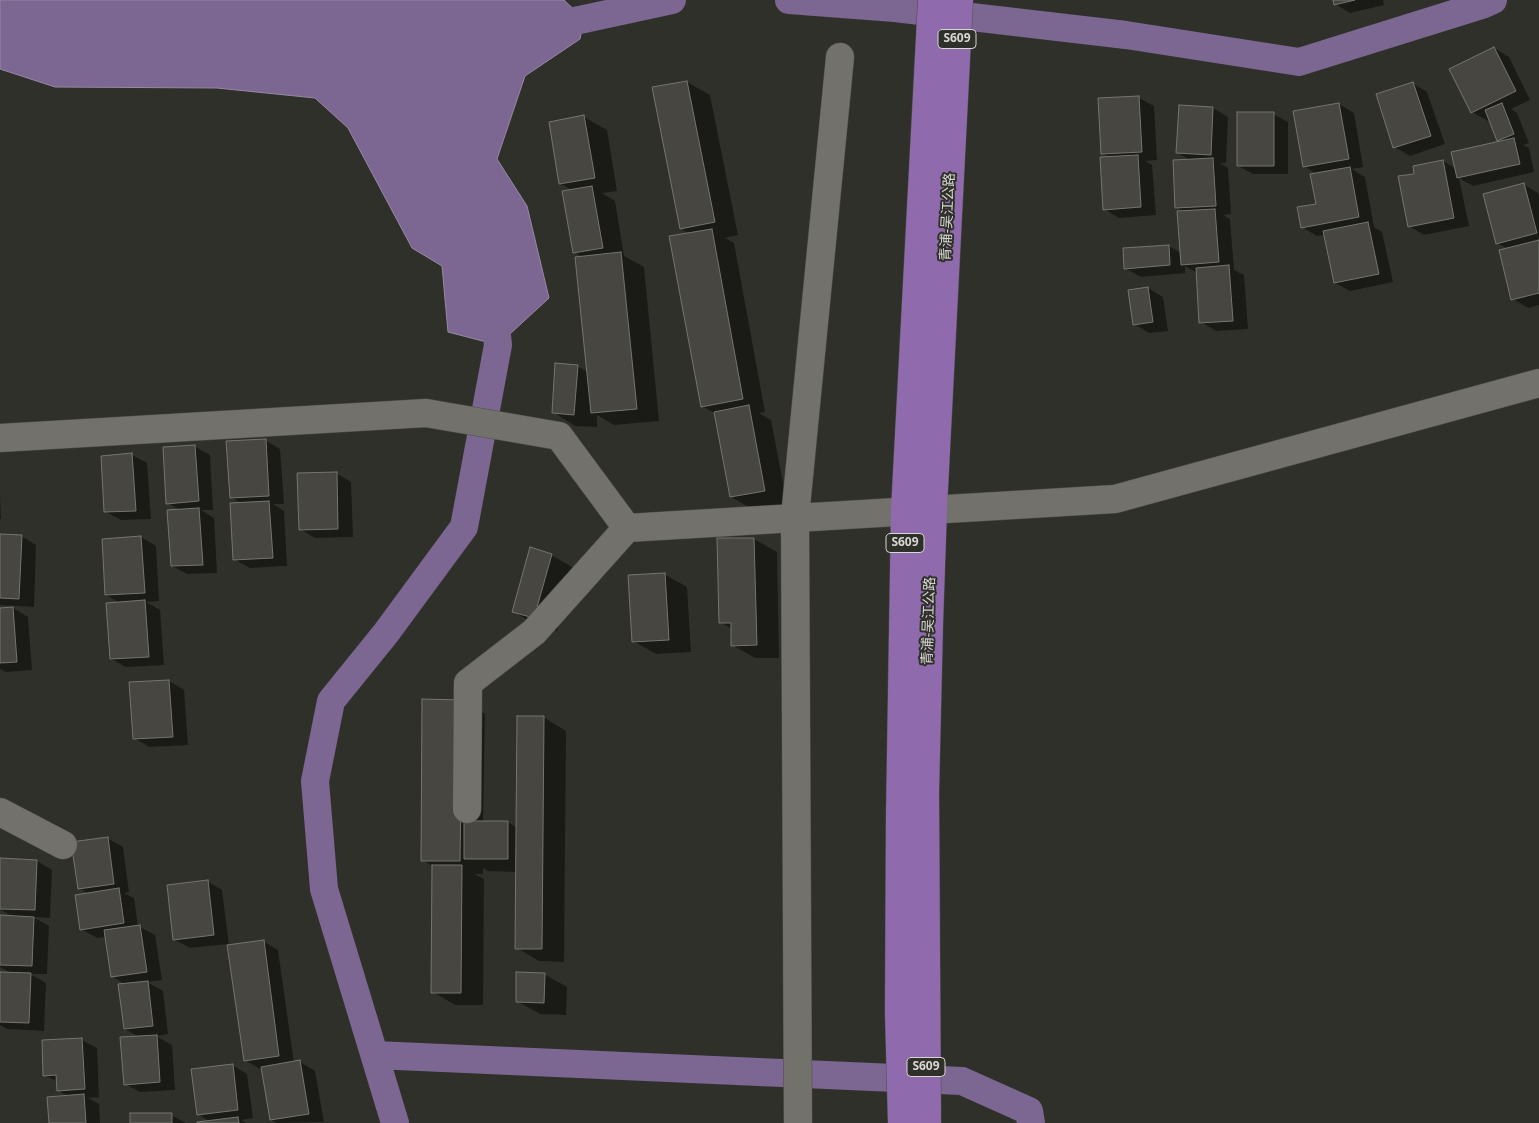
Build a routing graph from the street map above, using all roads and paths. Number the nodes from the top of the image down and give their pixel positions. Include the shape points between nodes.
1 (932, 0) edge
2 (959, 0) edge
3 (840, 57) dead end
4 (942, 76) junction
5 (1539, 382) edge
6 (0, 438) edge
7 (933, 508) junction
8 (906, 510) junction
9 (795, 517) junction
10 (627, 528) junction
11 (467, 809) dead end
12 (0, 812) edge
13 (63, 845) dead end
14 (913, 1012) junction
15 (798, 1123) edge
16 (902, 1123) edge
17 (927, 1123) edge

1 - 4 main road, 青浦-吴江公路 / S609
2 - 4 main road, 青浦-吴江公路 / S609
3 - 9 street
4 - 7 main road, 青浦-吴江公路 / S609
4 - 8 main road, 青浦-吴江公路 / S609
5 - 7 street via 1115,499
6 - 10 street via 426,413 559,436
7 - 8 street
7 - 14 main road, 青浦-吴江公路 / S609 via 925,782
8 - 9 street
8 - 14 main road, 青浦-吴江公路 / S609 via 900,816
9 - 10 street
9 - 15 street
10 - 11 street via 534,632 468,684
12 - 13 street
14 - 16 main road, 青浦-吴江公路 / S609
14 - 17 main road, 青浦-吴江公路 / S609

